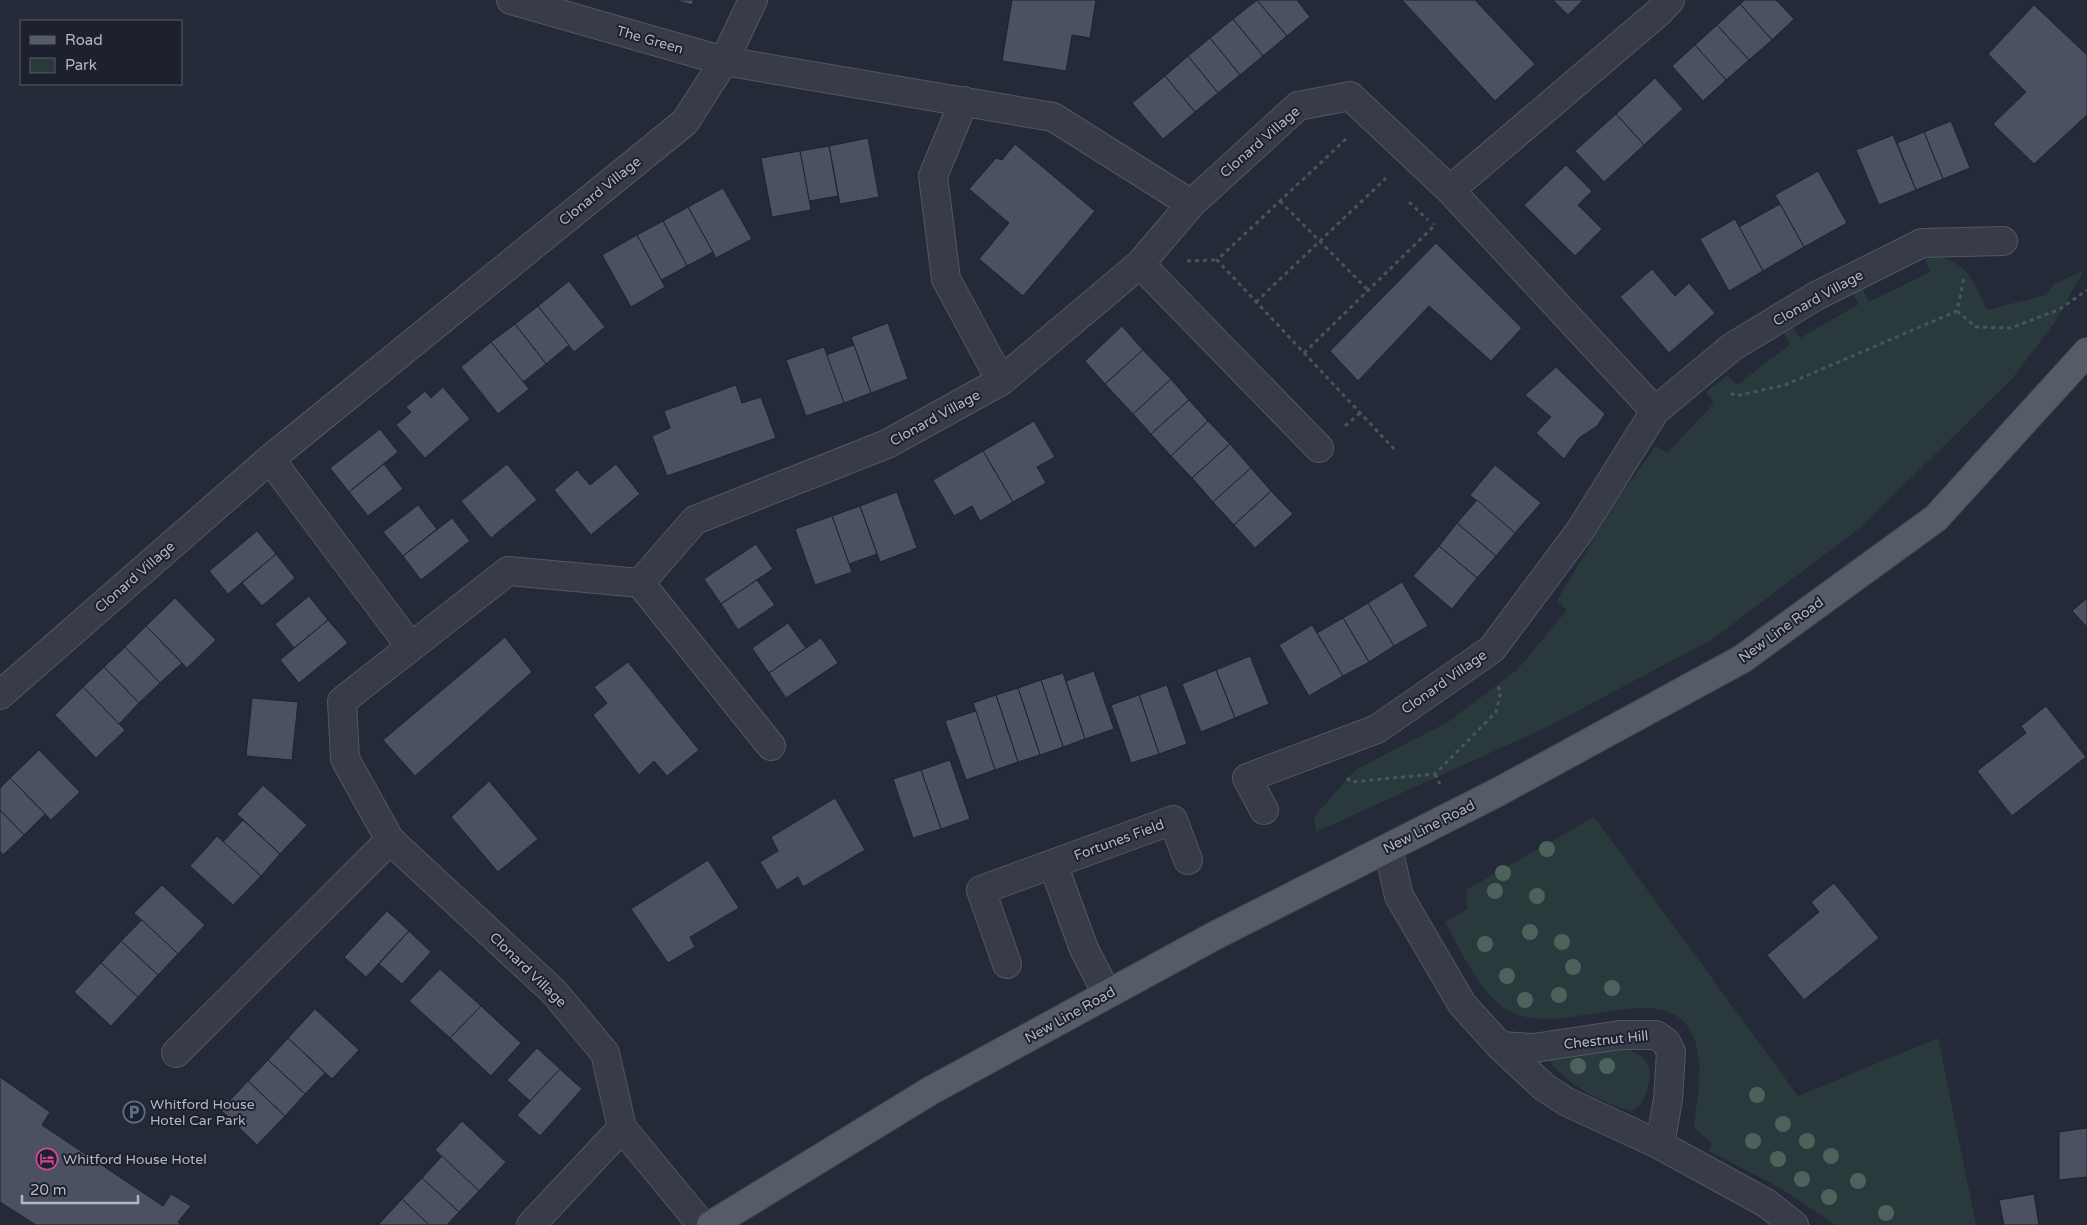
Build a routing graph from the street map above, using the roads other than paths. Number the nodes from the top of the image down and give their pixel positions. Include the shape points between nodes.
1 (511, 0) edge
2 (753, 0) edge
3 (1670, 0) edge
4 (724, 61) junction
5 (964, 101) junction
6 (1450, 190) junction
7 (1191, 204) junction
8 (2003, 241) dead end
9 (1140, 264) junction
10 (2087, 352) edge
11 (1001, 381) junction
12 (1655, 411) junction
13 (1319, 448) dead end
14 (270, 459) junction
15 (640, 583) junction
16 (410, 646) junction
17 (0, 695) edge
18 (771, 746) dead end
19 (1264, 810) dead end
20 (390, 840) junction
21 (1388, 848) junction
22 (1188, 860) dead end
23 (1053, 864) junction
24 (1007, 964) dead end
25 (1107, 994) junction
26 (1500, 1046) junction
27 (176, 1053) dead end
28 (622, 1128) junction
29 (1660, 1145) junction
30 (531, 1225) edge
31 (702, 1225) edge
32 (712, 1225) edge
33 (1794, 1225) edge

1 - 4 street, The Green
2 - 4 street
3 - 6 street
4 - 5 street
4 - 14 street, Clonard Village via 685,122
5 - 7 street via 1053,117
5 - 11 street via 933,176 946,279
6 - 7 street, Clonard Village via 1350,96 1298,106
6 - 12 street, Clonard Village
7 - 9 street, Clonard Village
8 - 12 street, Clonard Village via 1922,243 1816,296 1732,347
9 - 11 street, Clonard Village
9 - 13 street
10 - 21 main road, New Line Road via 1936,518 1742,659
11 - 15 street, Clonard Village via 887,444 695,520
12 - 19 street, Clonard Village via 1580,530 1492,649 1377,729 1247,778
14 - 16 street
14 - 17 street, Clonard Village
15 - 16 street, Clonard Village via 508,571
15 - 18 street
16 - 20 street, Clonard Village via 342,701 345,759
20 - 27 street
20 - 28 street, Clonard Village via 554,992 605,1053
21 - 25 main road, New Line Road
21 - 26 street via 1399,896 1406,909 1462,1004
22 - 23 street, Fortunes Field via 1174,820
23 - 24 street, Fortunes Field via 981,890
23 - 25 street via 1084,949
25 - 32 main road, New Line Road via 930,1091
26 - 29 street via 1544,1087 1566,1102
26 - 29 street, Chestnut Hill via 1534,1048 1620,1036 1656,1035 1666,1042 1671,1052 1668,1099
28 - 30 street
28 - 31 street, Clonard Village
29 - 33 street via 1766,1203

